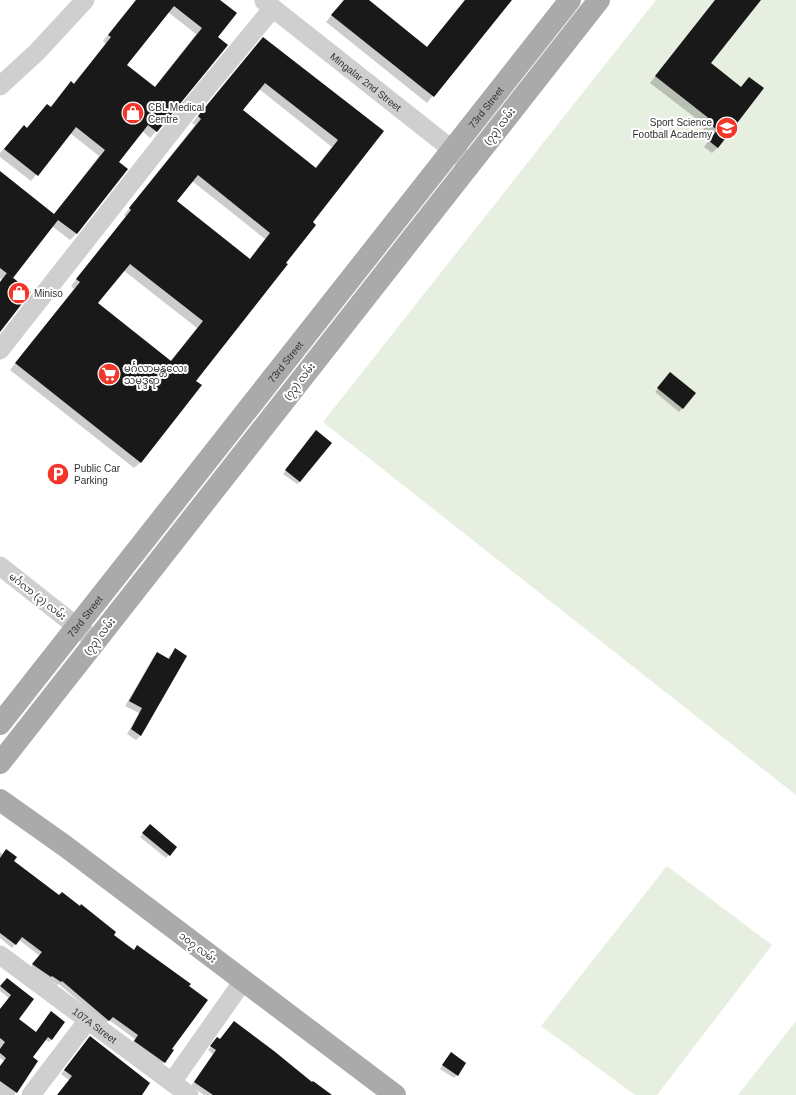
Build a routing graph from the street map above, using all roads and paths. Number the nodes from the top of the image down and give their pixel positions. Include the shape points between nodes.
1 (85, 0) edge
2 (570, 0) edge
3 (599, 0) edge
4 (268, 4) edge
5 (0, 86) edge
6 (452, 150) junction
7 (470, 164) junction
8 (0, 350) edge
9 (0, 566) edge
10 (76, 626) junction
11 (95, 641) junction
12 (0, 724) edge
13 (0, 763) edge
14 (0, 800) edge
15 (2, 962) edge
16 (243, 981) junction
17 (88, 1020) junction
18 (172, 1082) junction
19 (31, 1095) edge
20 (189, 1095) edge
21 (395, 1095) edge

1 - 5 street via 37,52
2 - 6 main road, 73rd Street
3 - 7 main road, (၇၃) လမ်း
4 - 6 street, Mingalar 2nd Street
4 - 8 street
6 - 7 street, Mingalar 2nd Street
6 - 10 main road, 73rd Street
7 - 11 main road, (၇၃) လမ်း
9 - 10 street, မင်္ဂလာ (၃) လမ်း
10 - 11 street, မင်္ဂလာ (၃) လမ်း
10 - 12 main road, 73rd Street
11 - 13 main road, (၇၃) လမ်း
14 - 16 main road, ၁၀၇ လမ်း
15 - 17 street, 107A Street
16 - 18 street
16 - 21 main road, ၁၀၇ လမ်း
17 - 18 street, 107A Street
17 - 19 street
18 - 20 street, 107A Street

